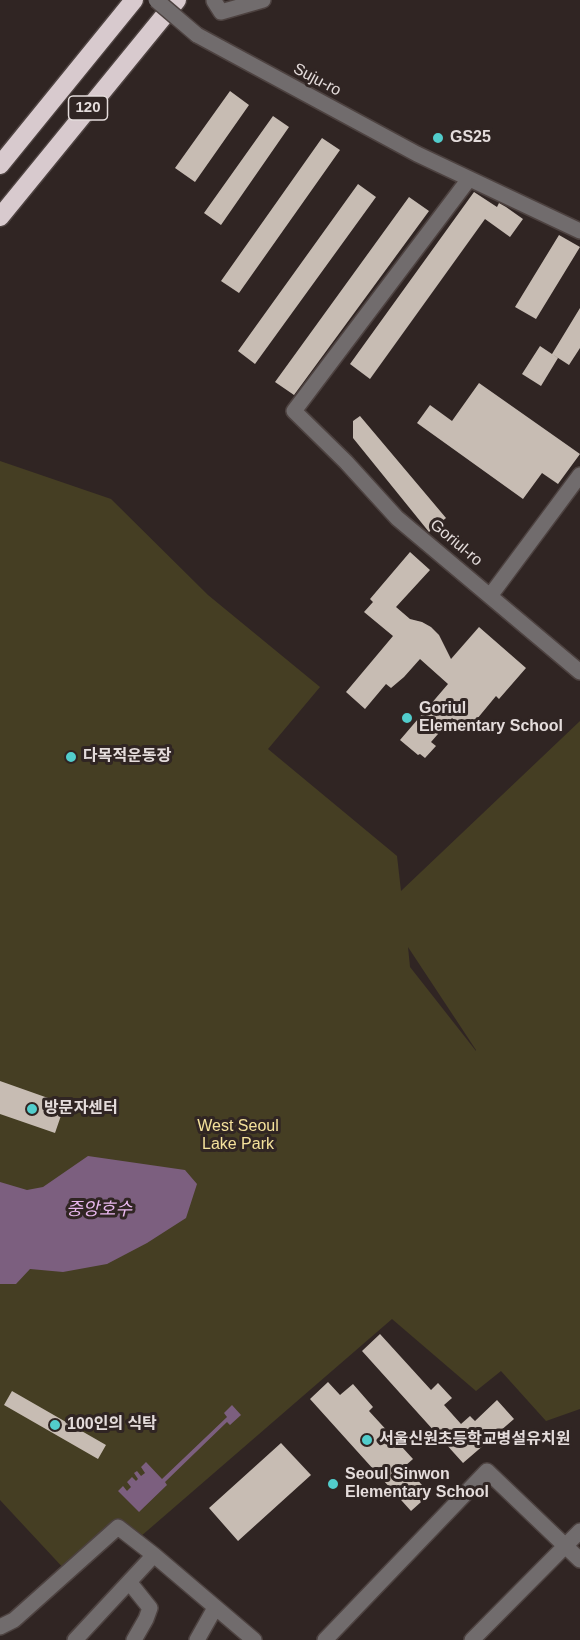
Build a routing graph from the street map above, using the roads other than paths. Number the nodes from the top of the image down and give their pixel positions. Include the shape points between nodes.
1 (134, 0) edge
2 (156, 0) edge
3 (177, 0) edge
4 (263, 0) edge
5 (214, 1) edge
6 (0, 165) edge
7 (469, 179) junction
8 (0, 217) edge
9 (580, 231) edge
10 (580, 475) edge
11 (490, 596) junction
12 (580, 672) edge
13 (580, 1531) edge
14 (565, 1546) junction
15 (154, 1555) junction
16 (580, 1560) edge
17 (130, 1583) junction
18 (215, 1608) junction
19 (0, 1627) edge
20 (75, 1640) edge
21 (134, 1640) edge
22 (197, 1640) edge
23 (254, 1640) edge
24 (325, 1640) edge
25 (471, 1640) edge

1 - 6 highway, 120
2 - 7 street, Suju-ro, bridge via 197,35
3 - 8 highway, 120
4 - 5 street via 221,12
7 - 9 street, Suju-ro
7 - 11 street, Goriul-ro via 294,411 397,518
10 - 11 street
11 - 12 street, Goriul-ro
13 - 14 street
14 - 16 street
14 - 24 street via 487,1471
14 - 25 street
15 - 17 street
15 - 18 street
15 - 19 street via 118,1527 14,1620
17 - 20 street
17 - 21 street via 150,1608
18 - 22 street
18 - 23 street

